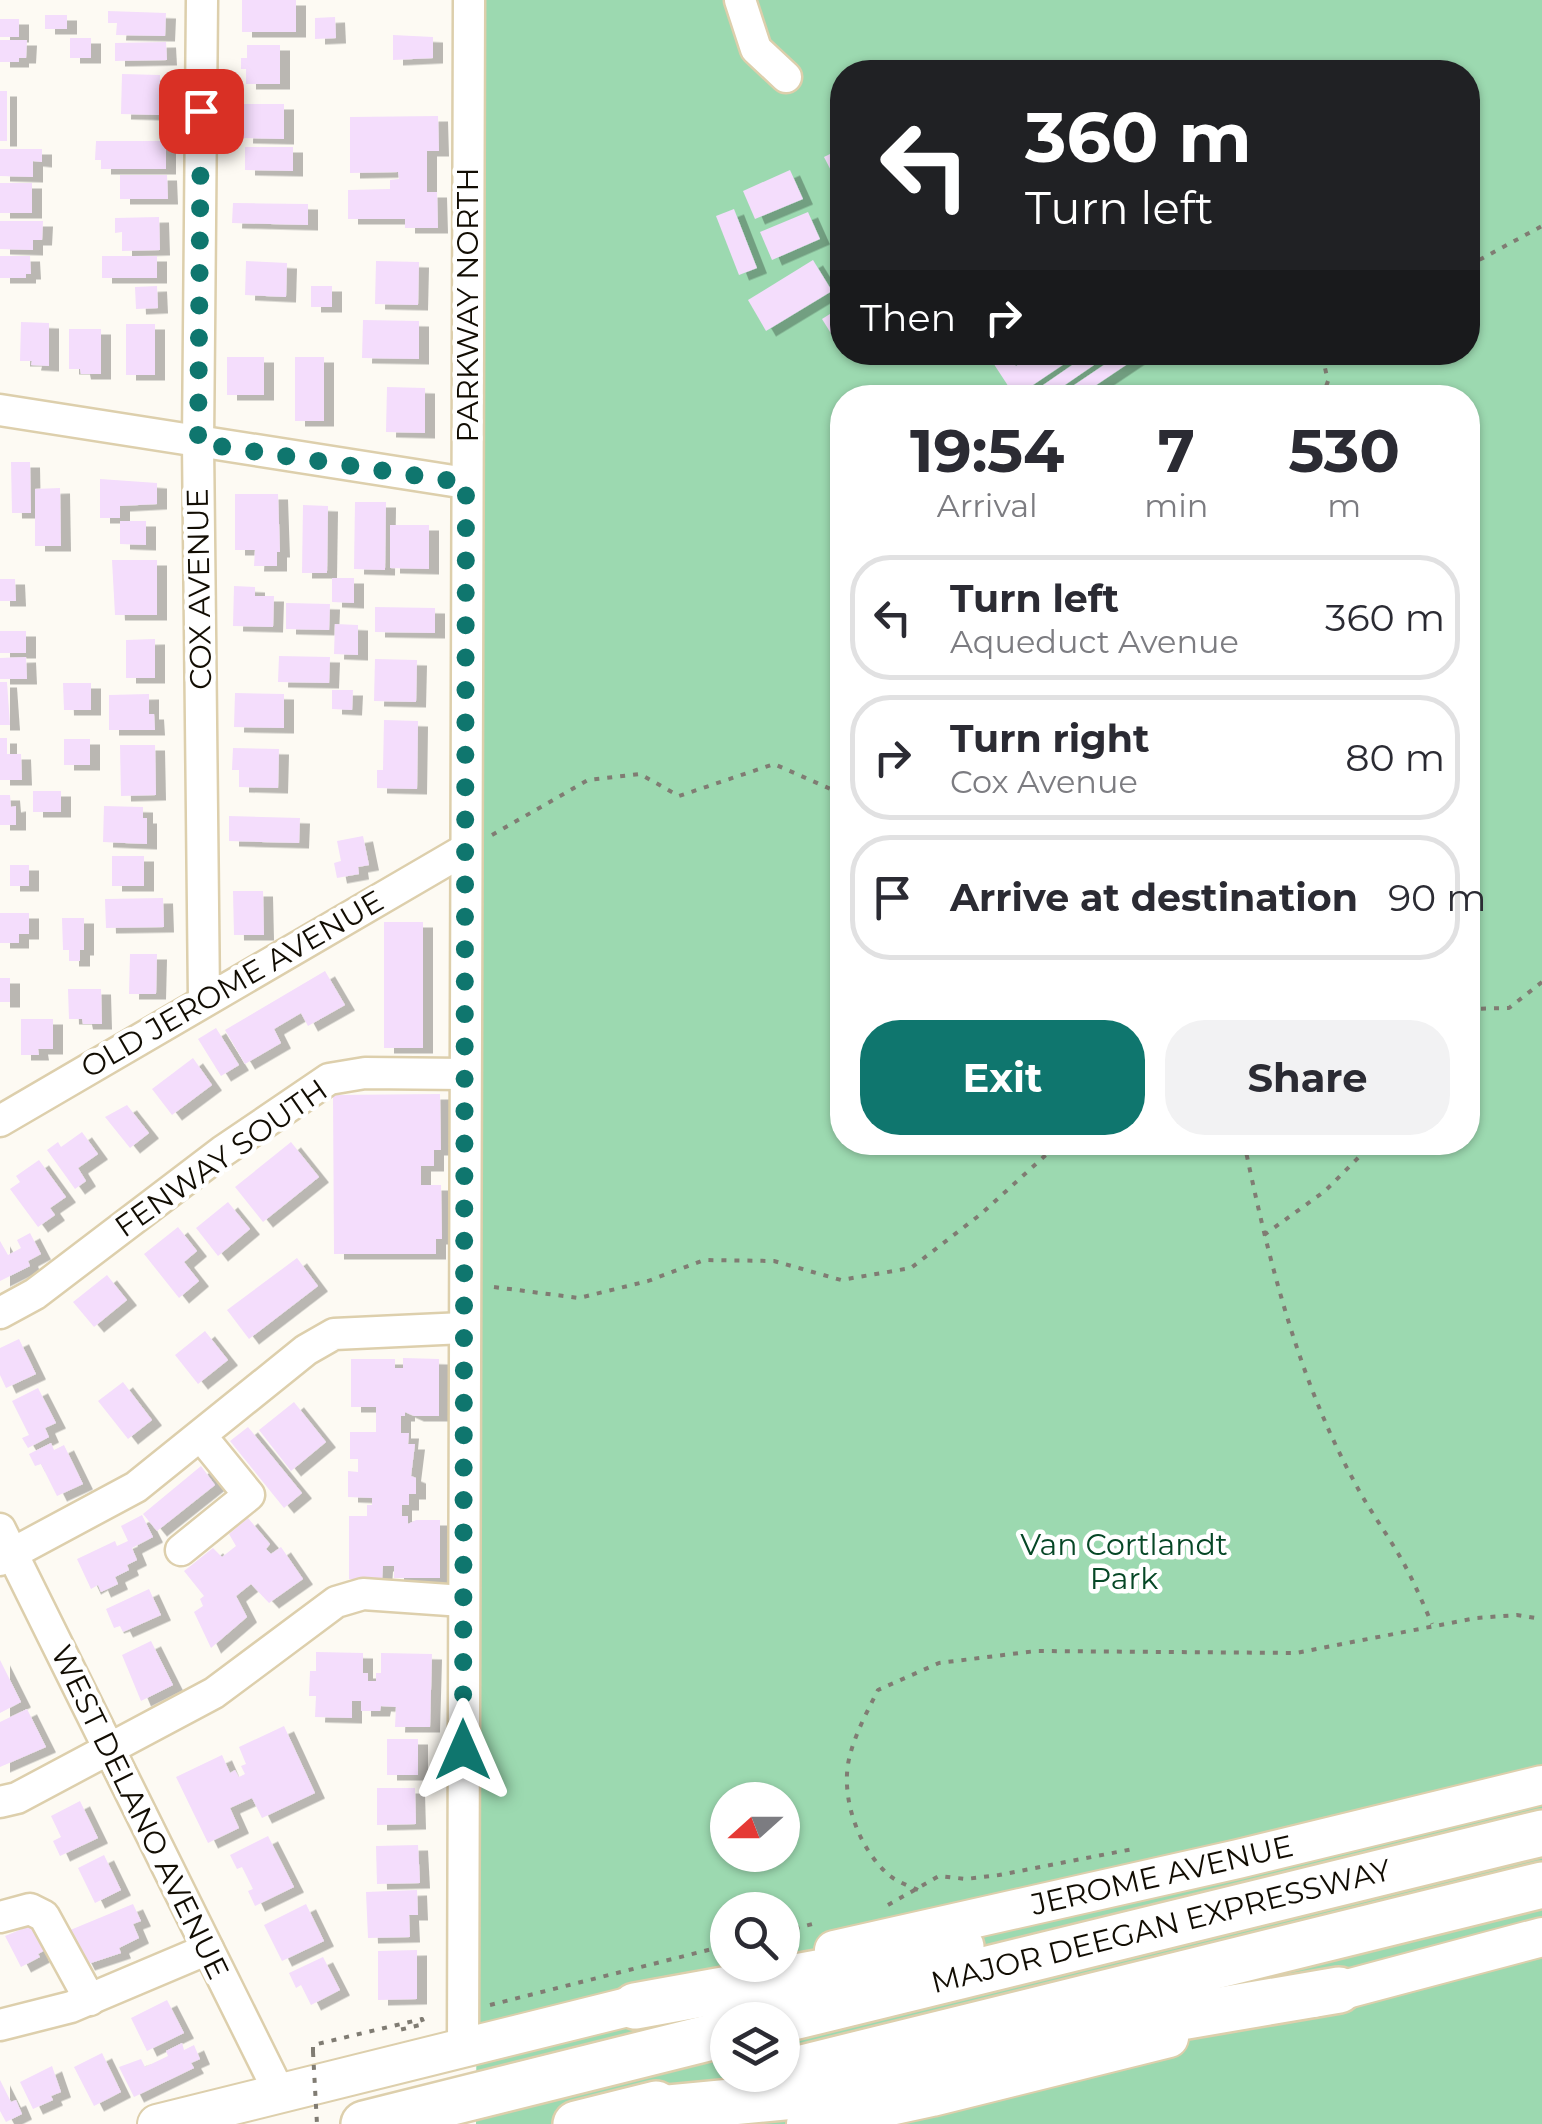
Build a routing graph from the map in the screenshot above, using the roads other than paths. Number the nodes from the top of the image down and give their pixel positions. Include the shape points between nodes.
1 (202, 0) edge
2 (469, 0) edge
3 (740, 0) edge
4 (786, 77) dead end
5 (0, 410) edge
6 (198, 443) junction
7 (466, 483) junction
8 (466, 849) junction
9 (204, 999) junction
10 (465, 1074) junction
11 (0, 1121) edge
12 (0, 1313) edge
13 (464, 1328) junction
14 (201, 1436) junction
15 (4, 1548) edge
16 (180, 1550) dead end
17 (463, 1601) junction
18 (110, 1750) junction
19 (1542, 1785) edge
20 (0, 1802) edge
21 (1542, 1833) edge
22 (1542, 1886) edge
23 (1234, 1908) junction
24 (0, 1917) edge
25 (1542, 1937) edge
26 (208, 1949) junction
27 (800, 1959) edge
28 (718, 1982) edge
29 (1339, 1990) junction
30 (90, 2000) junction
31 (635, 2006) junction
32 (800, 2015) edge
33 (0, 2025) edge
34 (710, 2037) edge
35 (464, 2050) junction
36 (800, 2069) edge
37 (710, 2091) edge
38 (280, 2094) junction
39 (627, 2112) junction
40 (157, 2124) edge
41 (364, 2124) edge
42 (576, 2124) edge
43 (806, 2124) edge

1 - 6 street, COX AVENUE
2 - 7 street, PARKWAY NORTH
3 - 4 street via 756,50
5 - 6 street
6 - 7 street
6 - 9 street, COX AVENUE
7 - 8 street, PARKWAY NORTH
8 - 9 street, OLD JEROME AVENUE
8 - 10 street, PARKWAY NORTH
9 - 11 street, OLD JEROME AVENUE
10 - 12 street, FENWAY SOUTH via 329,1079
10 - 13 street, PARKWAY NORTH
13 - 14 street via 334,1334
13 - 17 street, PARKWAY NORTH
14 - 15 street via 136,1487
14 - 16 street via 249,1494
15 - 18 street, WEST DELANO AVENUE
17 - 18 street via 362,1594 336,1602 214,1693
17 - 35 street, PARKWAY NORTH
18 - 20 street
18 - 26 street, WEST DELANO AVENUE
19 - 27 main road, JEROME AVENUE
21 - 23 highway, MAJOR DEEGAN EXPRESSWAY
22 - 36 highway, MAJOR DEEGAN EXPRESSWAY
23 - 31 highway via 1068,1924
23 - 32 highway, MAJOR DEEGAN EXPRESSWAY
24 - 30 street via 30,1909 44,1916
25 - 29 main road
26 - 30 street
26 - 38 street, WEST DELANO AVENUE
28 - 31 main road, JEROME AVENUE
29 - 39 highway via 794,2096
29 - 43 main road via 1042,2071
30 - 33 street
31 - 35 main road, JEROME AVENUE
34 - 41 highway
35 - 38 main road, JEROME AVENUE
37 - 39 highway
38 - 40 main road, JEROME AVENUE
39 - 42 highway

